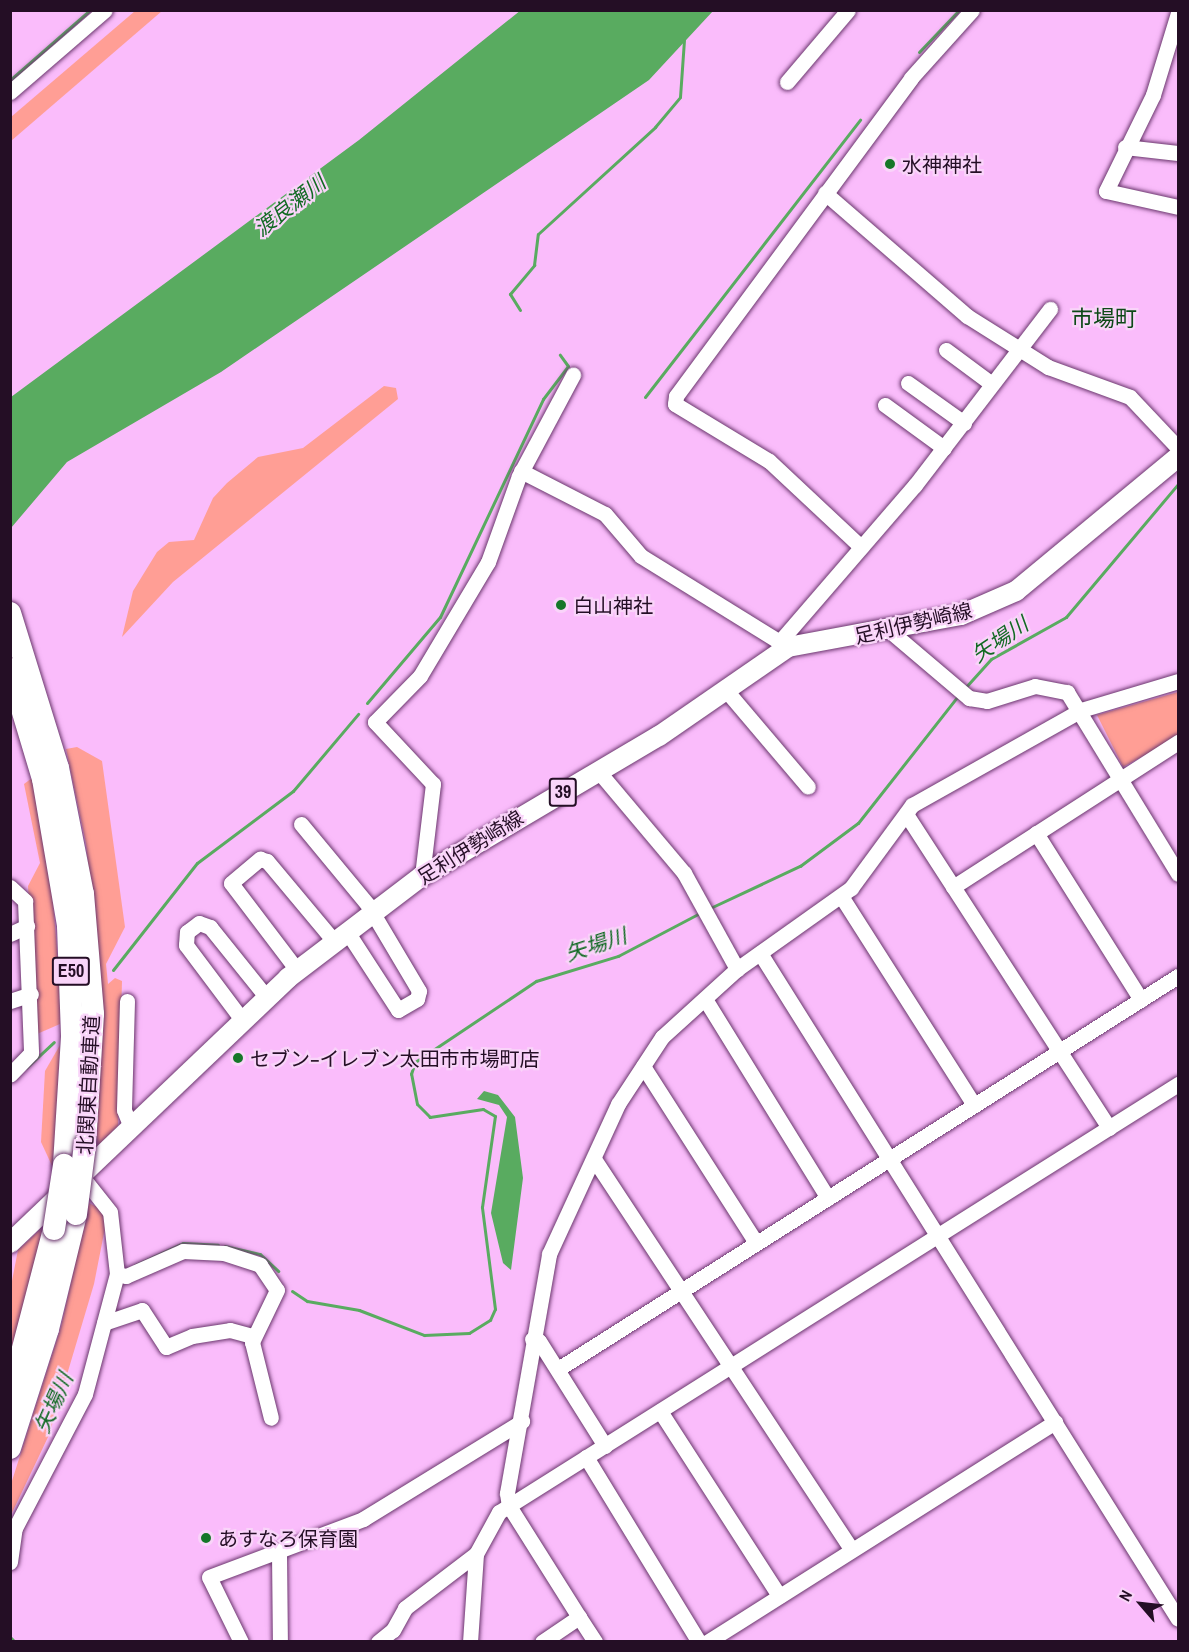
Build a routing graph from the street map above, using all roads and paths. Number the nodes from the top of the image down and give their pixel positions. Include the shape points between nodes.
1 (105, 10) edge
2 (848, 10) edge
3 (972, 10) edge
4 (1179, 13) edge
5 (787, 82) dead end
6 (10, 92) edge
7 (1125, 147) junction
8 (1179, 153) edge
9 (825, 193) junction
10 (1179, 207) edge
11 (1050, 309) dead end
12 (946, 350) dead end
13 (1017, 350) junction
14 (573, 375) dead end
15 (908, 383) dead end
16 (992, 384) junction
17 (885, 405) dead end
18 (964, 423) junction
19 (944, 448) junction
20 (1179, 448) edge
21 (1179, 457) edge
22 (521, 471) junction
23 (861, 547) junction
24 (10, 613) edge
25 (890, 631) junction
26 (785, 643) junction
27 (10, 669) edge
28 (1179, 681) edge
29 (725, 689) junction
30 (1082, 710) junction
31 (1179, 742) edge
32 (599, 772) junction
33 (50, 774) junction
34 (1121, 777) junction
35 (808, 787) dead end
36 (906, 814) junction
37 (301, 824) dead end
38 (1036, 833) junction
39 (1179, 874) edge
40 (422, 876) junction
41 (10, 886) edge
42 (953, 887) junction
43 (841, 896) junction
44 (371, 911) junction
45 (27, 926) junction
46 (10, 934) edge
47 (339, 935) junction
48 (760, 953) junction
49 (737, 969) junction
50 (297, 970) junction
51 (1179, 976) edge
52 (31, 994) junction
53 (267, 998) junction
54 (705, 999) junction
55 (1141, 1000) junction
56 (10, 1001) edge
57 (127, 1001) dead end
58 (243, 1021) junction
59 (1060, 1052) junction
60 (643, 1066) junction
61 (10, 1075) edge
62 (1179, 1084) edge
63 (974, 1106) junction
64 (131, 1127) junction
65 (1109, 1128) junction
66 (594, 1159) junction
67 (890, 1159) junction
68 (72, 1170) junction
69 (828, 1198) junction
70 (938, 1236) junction
71 (10, 1243) edge
72 (756, 1243) junction
73 (117, 1274) junction
74 (682, 1290) junction
75 (104, 1323) junction
76 (252, 1336) junction
77 (531, 1339) junction
78 (730, 1367) junction
79 (558, 1369) junction
80 (10, 1398) edge
81 (660, 1411) junction
82 (271, 1418) dead end
83 (522, 1421) junction
84 (1055, 1422) junction
85 (605, 1446) junction
86 (10, 1448) edge
87 (586, 1457) junction
88 (509, 1506) junction
89 (852, 1550) junction
90 (279, 1553) junction
91 (476, 1554) junction
92 (10, 1562) edge
93 (779, 1596) junction
94 (579, 1617) junction
95 (1179, 1619) edge
96 (241, 1641) edge
97 (280, 1641) edge
98 (378, 1641) edge
99 (470, 1641) edge
100 (542, 1641) edge
101 (595, 1641) edge
102 (699, 1641) edge
103 (707, 1641) edge

1 - 6 street
2 - 5 street
3 - 9 street via 911,78
4 - 7 street via 1153,95
7 - 8 street
7 - 10 street via 1106,191
9 - 13 street via 939,295
9 - 23 street via 678,391 675,404 769,461
11 - 13 street
12 - 16 street
13 - 16 street
13 - 20 street via 1130,397
14 - 22 street
15 - 18 street
16 - 18 street
17 - 19 street
18 - 19 street
19 - 23 street
21 - 25 main road, 足利伊勢崎線 / 39 via 1016,591 961,615
22 - 26 street via 605,514 641,556
22 - 40 street via 483,571 420,676 375,722 433,784
23 - 26 street
24 - 33 highway, 北関東自動車道 / E50
25 - 26 main road, 足利伊勢崎線 / 39
25 - 30 street via 960,692 987,701 1047,687 1067,692
26 - 29 main road, 足利伊勢崎線 / 39
27 - 33 highway, 北関東自動車道 / E50
28 - 30 street
29 - 32 main road, 足利伊勢崎線 / 39
29 - 35 street
30 - 34 street
30 - 36 street via 922,798
31 - 34 street
32 - 40 main road, 足利伊勢崎線 / 39
32 - 49 street via 684,873
33 - 68 highway, 北関東自動車道 / E50 via 72,986
33 - 86 highway, 北関東自動車道 / E50, bridge via 90,964 92,1060 76,1214 48,1329
34 - 38 street
34 - 39 street
36 - 42 street
36 - 43 street
37 - 44 street
38 - 42 street
38 - 55 street
40 - 44 main road, 足利伊勢崎線 / 39
41 - 45 street via 23,895
42 - 59 street
43 - 48 street
43 - 63 street
44 - 47 main road, 足利伊勢崎線 / 39
44 - 47 street via 419,991 417,999 398,1010
45 - 46 street
45 - 52 street
47 - 50 main road, 足利伊勢崎線 / 39
47 - 50 street via 267,861 260,860 231,883
48 - 49 street
48 - 67 street
49 - 54 street
50 - 53 main road, 足利伊勢崎線 / 39
51 - 55 street
52 - 56 street
52 - 61 street via 30,1058
53 - 58 main road, 足利伊勢崎線 / 39
53 - 58 street via 210,927 199,923 187,932 186,945
54 - 60 street via 662,1037
54 - 69 street
55 - 59 street
57 - 64 street via 124,1110
58 - 64 main road, 足利伊勢崎線 / 39
59 - 63 street
59 - 65 street
60 - 66 street via 618,1104
60 - 72 street
62 - 65 street
63 - 67 street
64 - 68 main road, 足利伊勢崎線 / 39
65 - 70 street
66 - 74 street
66 - 77 street via 555,1237
67 - 69 street
67 - 70 street
68 - 71 main road, 足利伊勢崎線 / 39
68 - 73 street via 110,1212
68 - 80 highway, 北関東自動車道 / E50, bridge
69 - 72 street
70 - 78 street
70 - 84 street
72 - 74 street
73 - 75 street
73 - 76 street via 126,1276 183,1251 253,1260 266,1271 277,1295
74 - 78 street
74 - 79 street
75 - 76 street via 142,1310 166,1347 192,1336 230,1330
75 - 92 street via 85,1394 15,1528
76 - 82 street
77 - 79 street via 539,1341
77 - 83 street
78 - 81 street
78 - 89 street
79 - 85 street
81 - 85 street
81 - 93 street
83 - 88 street via 507,1493
83 - 90 street via 401,1499
84 - 89 street
84 - 95 street
85 - 87 street
87 - 88 street
87 - 102 street
88 - 91 street via 491,1519
88 - 94 street
89 - 93 street
90 - 96 street via 209,1577
90 - 97 street
91 - 98 street via 405,1608 393,1630
91 - 99 street
93 - 103 street
94 - 100 street
94 - 101 street

